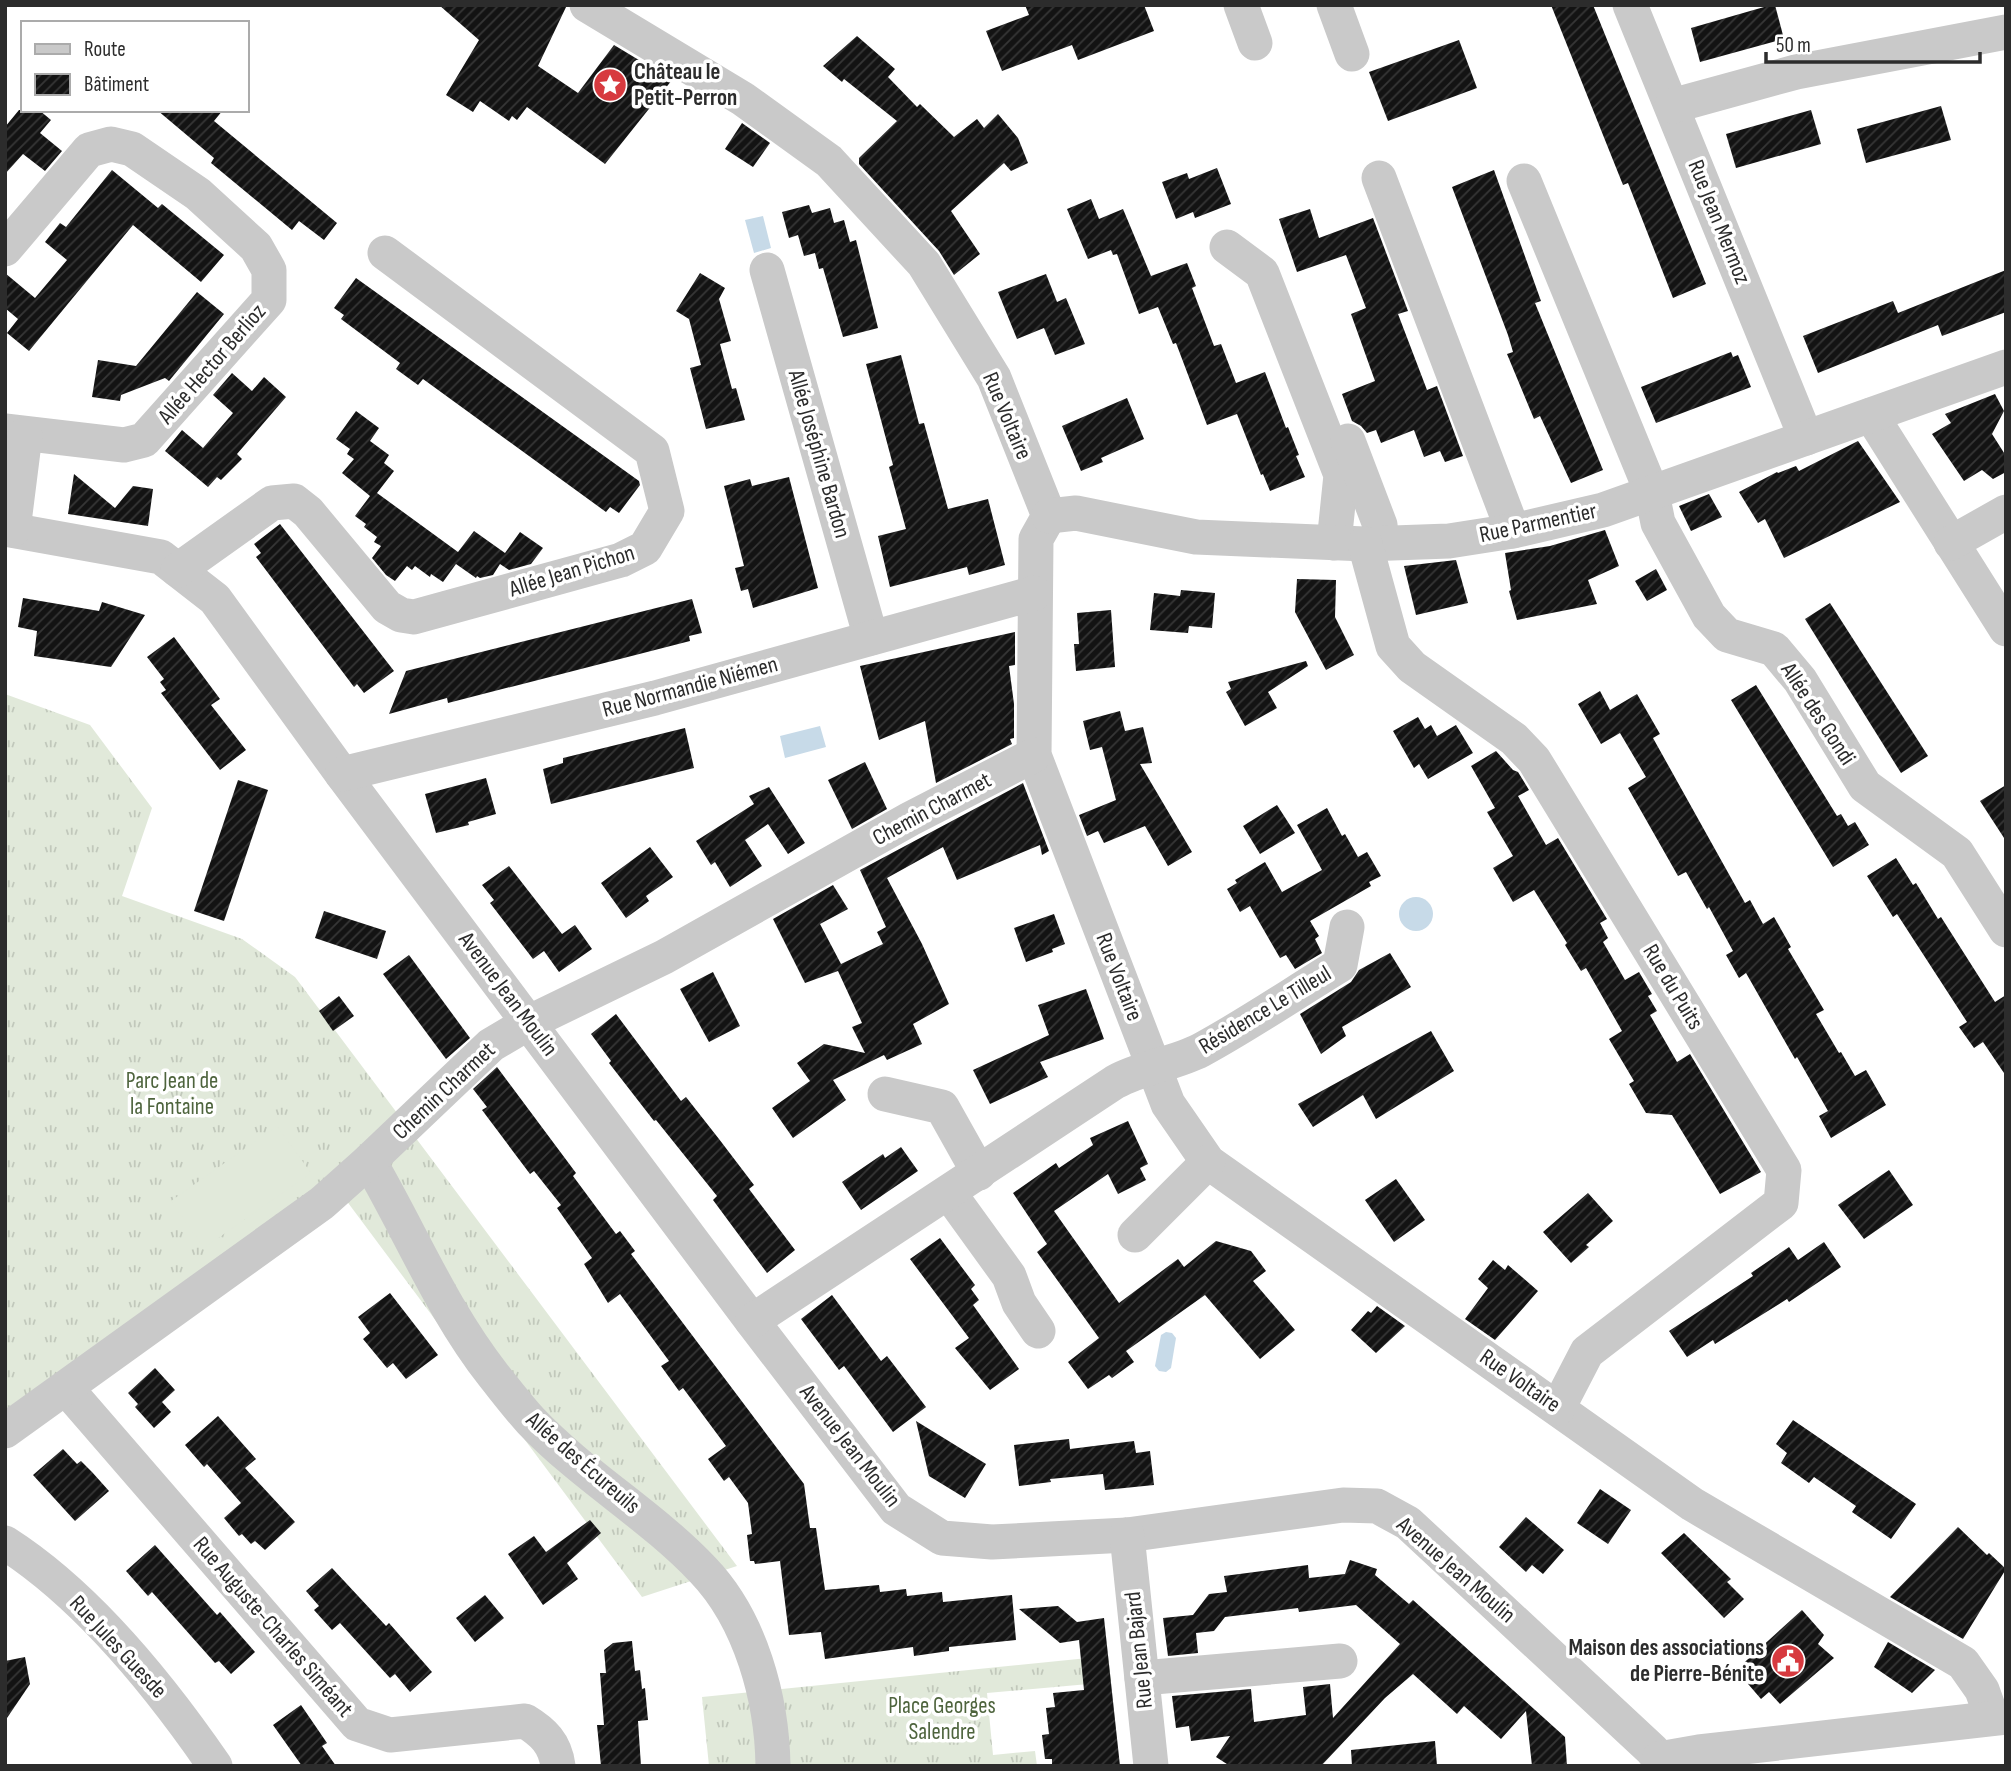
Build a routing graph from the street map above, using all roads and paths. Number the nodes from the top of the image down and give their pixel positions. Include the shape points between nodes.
1 (587, 5) edge
2 (1241, 5) edge
3 (1334, 5) edge
4 (1630, 5) edge
5 (2006, 32) edge
6 (1255, 43) dead end
7 (1352, 54) dead end
8 (1672, 106) junction
9 (1379, 178) dead end
10 (1524, 181) dead end
11 (1227, 247) dead end
12 (5, 249) edge
13 (385, 253) dead end
14 (767, 270) dead end
15 (1301, 317) dead end
16 (2006, 367) edge
17 (1871, 415) junction
18 (15, 433) edge
19 (1806, 438) junction
20 (1651, 493) junction
21 (2006, 512) edge
22 (1049, 516) junction
23 (9, 530) edge
24 (1513, 531) junction
25 (1360, 543) junction
26 (1951, 543) junction
27 (178, 570) junction
28 (1035, 593) junction
29 (2006, 629) edge
30 (871, 638) junction
31 (1034, 755) junction
32 (342, 774) junction
33 (1347, 926) dead end
34 (2006, 930) edge
35 (530, 1022) junction
36 (1154, 1068) junction
37 (885, 1094) dead end
38 (369, 1161) junction
39 (1208, 1162) junction
40 (979, 1173) junction
41 (949, 1193) junction
42 (1135, 1235) dead end
43 (752, 1321) junction
44 (1038, 1331) dead end
45 (66, 1388) junction
46 (1558, 1408) junction
47 (5, 1431) edge
48 (1127, 1535) junction
49 (5, 1544) edge
50 (1340, 1661) dead end
51 (1142, 1678) junction
52 (2001, 1708) edge
53 (205, 1762) edge
54 (1660, 1762) edge
55 (558, 1766) edge
56 (773, 1766) edge
57 (1151, 1766) edge

1 - 22 street, Rue Voltaire via 743,99 829,160 924,264 994,378
2 - 6 street
3 - 7 street
4 - 8 street, Rue Jean Mermoz
5 - 8 street via 1796,72
8 - 19 street, Rue Jean Mermoz
9 - 24 street
10 - 20 street, Allée des Gondi
11 - 25 street via 1262,273 1342,475
12 - 18 street, Allée Hector Berlioz via 89,150 111,144 132,149 198,194 256,247 269,270 269,300 144,440 124,445
13 - 27 street, Allée Jean Pichon via 652,451 667,511 645,548 621,560 414,617 387,607 294,501 272,503
14 - 30 street, Allée Joséphine Bardon
15 - 25 street, Rue du Puits via 1380,525
16 - 17 street, Rue Parmentier
17 - 19 street, Rue Parmentier
17 - 26 street
18 - 23 street, Allée Hector Berlioz
19 - 20 street, Rue Parmentier
20 - 24 street, Rue Parmentier
20 - 34 street, Allée des Gondi via 1658,523 1709,615 1727,635 1774,649 1800,680 1865,786 1957,853
21 - 26 street
22 - 25 street, Rue Parmentier via 1076,513 1196,537
22 - 28 street, Rue Voltaire via 1036,539
23 - 27 street, Avenue Jean Moulin via 161,557
24 - 25 street, Rue Parmentier via 1449,541
25 - 46 street, Rue du Puits via 1393,646 1412,667 1514,738 1534,760 1784,1170 1781,1203 1587,1352
26 - 29 street
27 - 32 street, Avenue Jean Moulin via 215,599
28 - 30 street, Rue Normandie Niémen
28 - 31 street, Rue Voltaire
30 - 32 street, Rue Normandie Niémen via 655,698
31 - 35 street, Chemin Charmet via 664,957
31 - 36 street, Rue Voltaire
32 - 35 street, Avenue Jean Moulin
33 - 36 street, Résidence Le Tilleul via 1340,965 1199,1051
35 - 38 street, Chemin Charmet via 481,1052
35 - 43 street, Avenue Jean Moulin
36 - 39 street, Rue Voltaire via 1168,1104
36 - 40 street, Résidence Le Tilleul via 1115,1082
37 - 40 street via 942,1107
38 - 45 street, Chemin Charmet via 322,1203
38 - 56 street, Allée des Écureuils via 455,1321 493,1376 532,1422 705,1572 726,1602 751,1649 765,1691
39 - 42 street
39 - 46 street, Rue Voltaire
40 - 41 street, Résidence Le Tilleul
41 - 43 street, Résidence Le Tilleul
41 - 44 street via 1009,1276 1019,1303
43 - 48 street, Avenue Jean Moulin via 896,1509 942,1538 992,1542
45 - 47 street, Chemin Charmet
45 - 55 street, Rue Auguste-Charles Siméant via 357,1724 390,1735 525,1721 544,1733
46 - 52 street, Rue Voltaire via 1692,1504 1963,1663
48 - 51 street, Rue Jean Bajard
48 - 54 street, Avenue Jean Moulin via 1343,1505 1377,1506 1408,1523
49 - 53 street, Rue Jules Guesde via 37,1564 130,1655 177,1712
50 - 51 street
51 - 57 street, Rue Jean Bajard
52 - 54 street, Avenue Jean Moulin via 1699,1752

